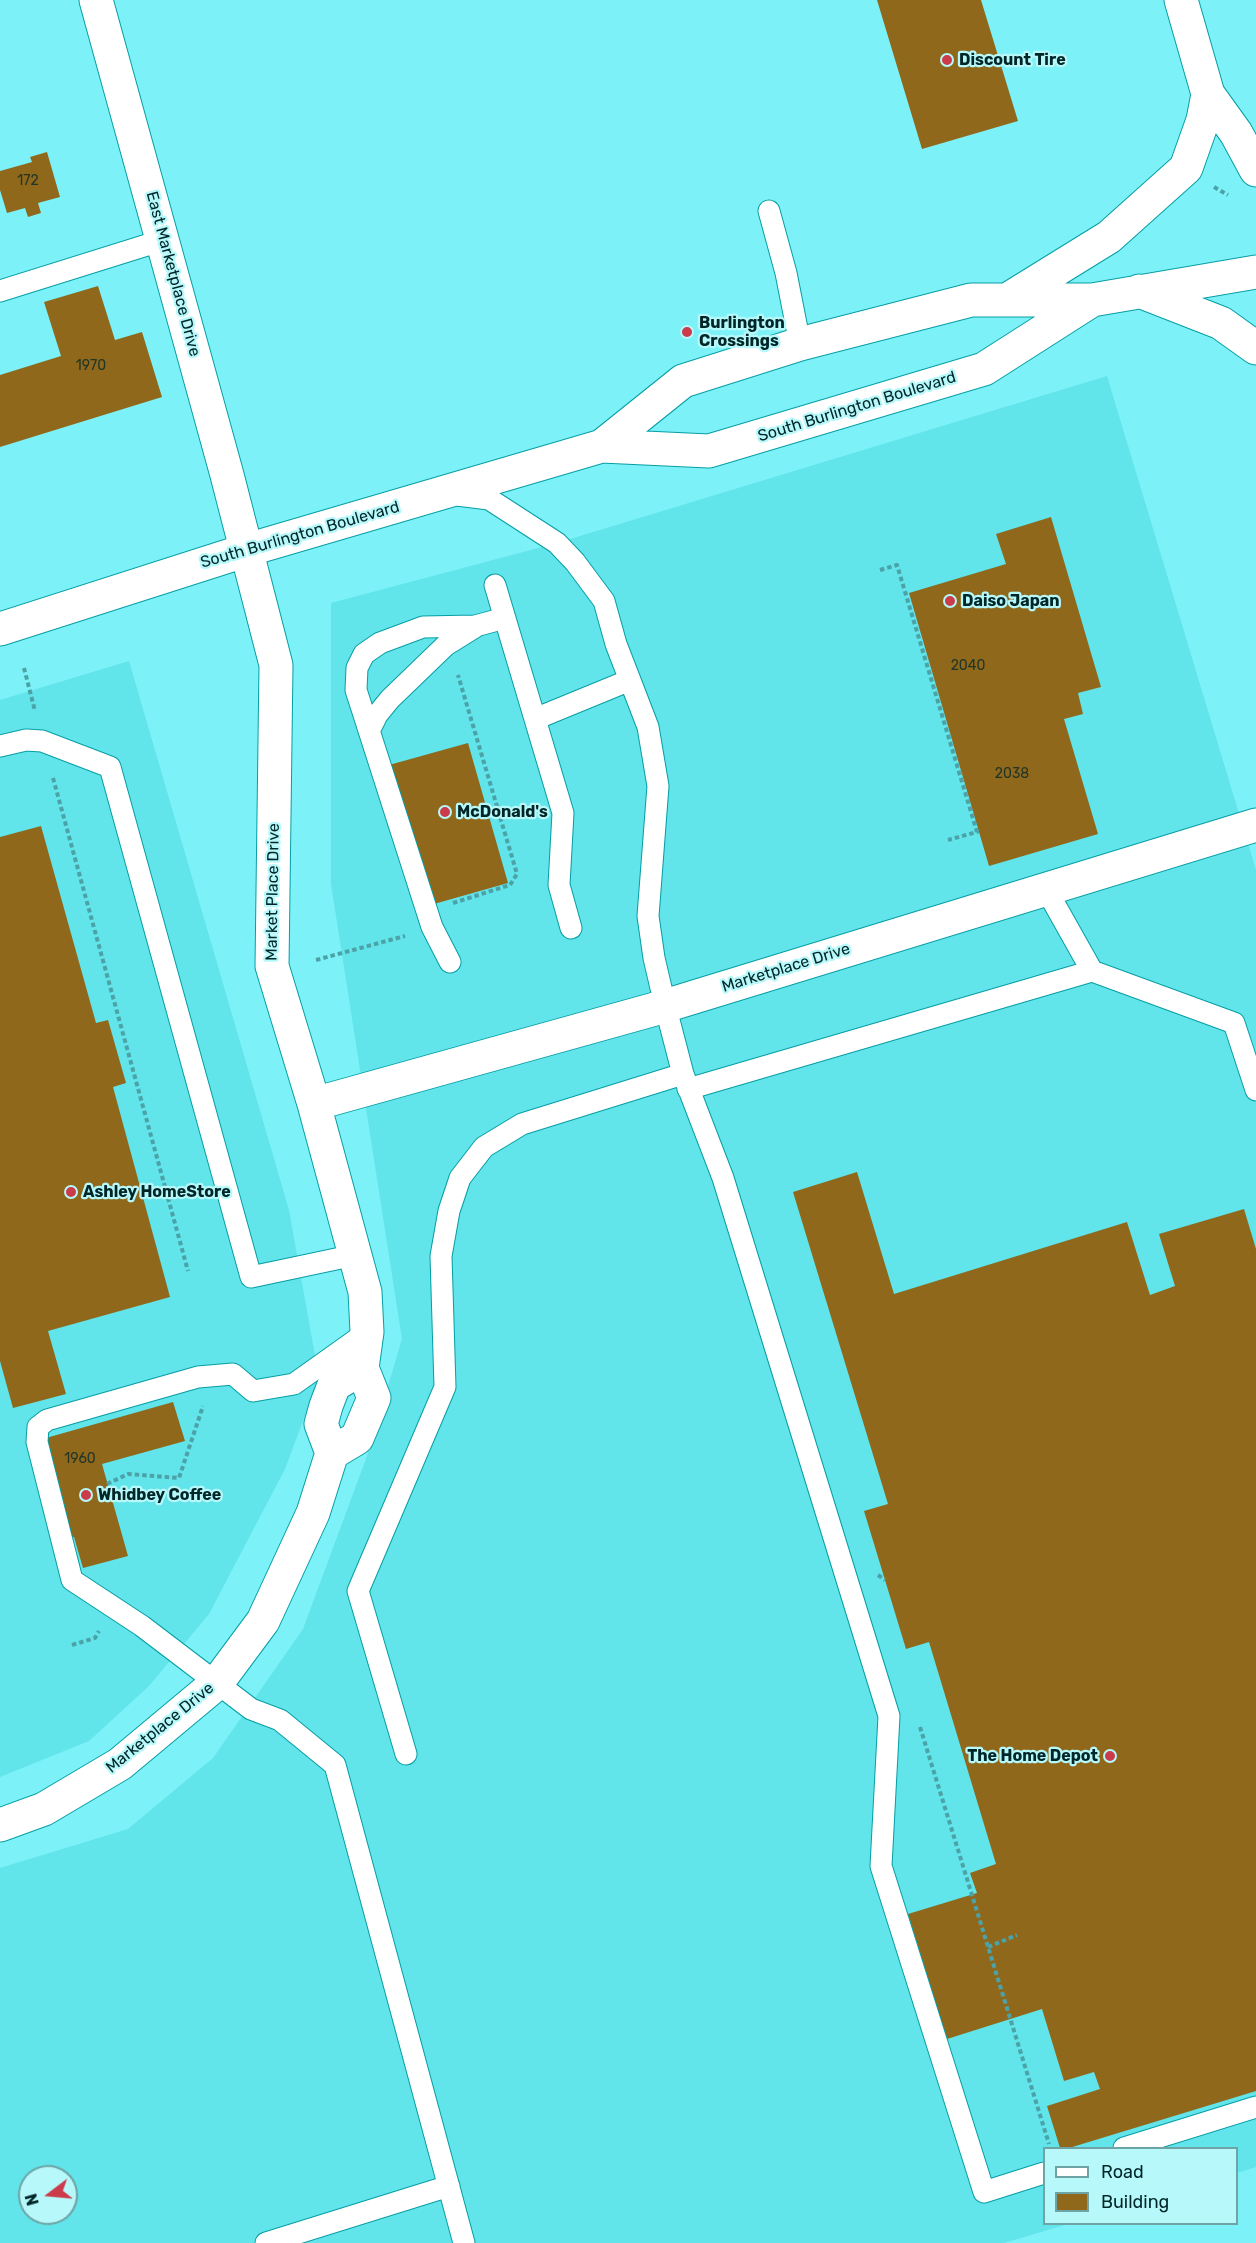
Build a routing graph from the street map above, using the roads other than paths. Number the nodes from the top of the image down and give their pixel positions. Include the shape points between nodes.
1 (96, 0) edge
2 (1181, 0) edge
3 (1208, 94) junction
4 (1256, 170) edge
5 (769, 211) dead end
6 (163, 240) junction
7 (1256, 272) edge
8 (1137, 290) junction
9 (0, 291) edge
10 (1007, 300) junction
11 (1092, 300) junction
12 (801, 344) junction
13 (1256, 348) edge
14 (602, 446) junction
15 (442, 494) junction
16 (247, 550) junction
17 (495, 585) dead end
18 (505, 618) junction
19 (475, 626) junction
20 (0, 629) edge
21 (630, 680) junction
22 (535, 719) junction
23 (369, 731) junction
24 (0, 746) edge
25 (1256, 825) edge
26 (1046, 889) junction
27 (571, 928) dead end
28 (450, 962) dead end
29 (1092, 971) junction
30 (665, 1005) junction
31 (686, 1081) junction
32 (1256, 1090) edge
33 (314, 1104) junction
34 (355, 1255) junction
35 (367, 1332) junction
36 (332, 1453) joint
37 (217, 1683) junction
38 (406, 1754) dead end
39 (0, 1825) edge
40 (1256, 2107) edge
41 (1127, 2147) edge
42 (1043, 2173) edge
43 (449, 2186) junction
44 (266, 2243) edge
45 (464, 2243) edge

1 - 6 street, East Marketplace Drive
2 - 3 street
3 - 4 street
3 - 10 street via 1186,168 1109,237
5 - 12 lane
6 - 9 lane
6 - 16 street, East Marketplace Drive
7 - 8 street, South Burlington Boulevard
8 - 11 street, South Burlington Boulevard
8 - 13 street via 1221,324
10 - 11 street, South Burlington Boulevard
10 - 12 street, South Burlington Boulevard via 971,300
11 - 14 street, South Burlington Boulevard via 984,369 950,380 709,451
12 - 14 street, South Burlington Boulevard via 683,381
14 - 15 street, South Burlington Boulevard
15 - 16 street, South Burlington Boulevard
15 - 21 lane via 489,499 557,543 604,601
16 - 20 street, South Burlington Boulevard
16 - 33 street, Market Place Drive via 276,664 272,966
17 - 18 lane
18 - 19 lane
18 - 22 lane
19 - 23 lane via 446,645 390,699
19 - 23 lane via 423,627 380,643 364,654 357,668 356,690
21 - 22 lane
21 - 30 lane via 648,727 658,786 648,916
22 - 27 lane via 563,813 559,885
23 - 28 lane via 432,927
24 - 34 lane via 42,741 110,767 251,1277
25 - 26 street, Marketplace Drive
26 - 29 lane
26 - 30 street, Marketplace Drive
29 - 31 lane
29 - 32 lane via 1234,1023
30 - 31 lane
30 - 33 street, Marketplace Drive
31 - 38 lane via 522,1124 484,1147 460,1179 449,1211 441,1256 445,1387 358,1591
31 - 42 lane via 723,1178 889,1716 881,1866 984,2192
33 - 34 street, Market Place Drive
34 - 35 street, Market Place Drive via 365,1292
35 - 36 street, Market Place Drive via 362,1368 374,1398 357,1438
35 - 37 lane via 294,1384 253,1391 233,1374 198,1377 47,1420 38,1427 37,1442 72,1580 142,1626
36 - 37 street, Marketplace Drive via 313,1513 263,1621
37 - 39 street, Marketplace Drive via 120,1764 44,1809
37 - 43 lane via 251,1710 280,1720 335,1765
40 - 41 lane
43 - 44 lane
43 - 45 lane

